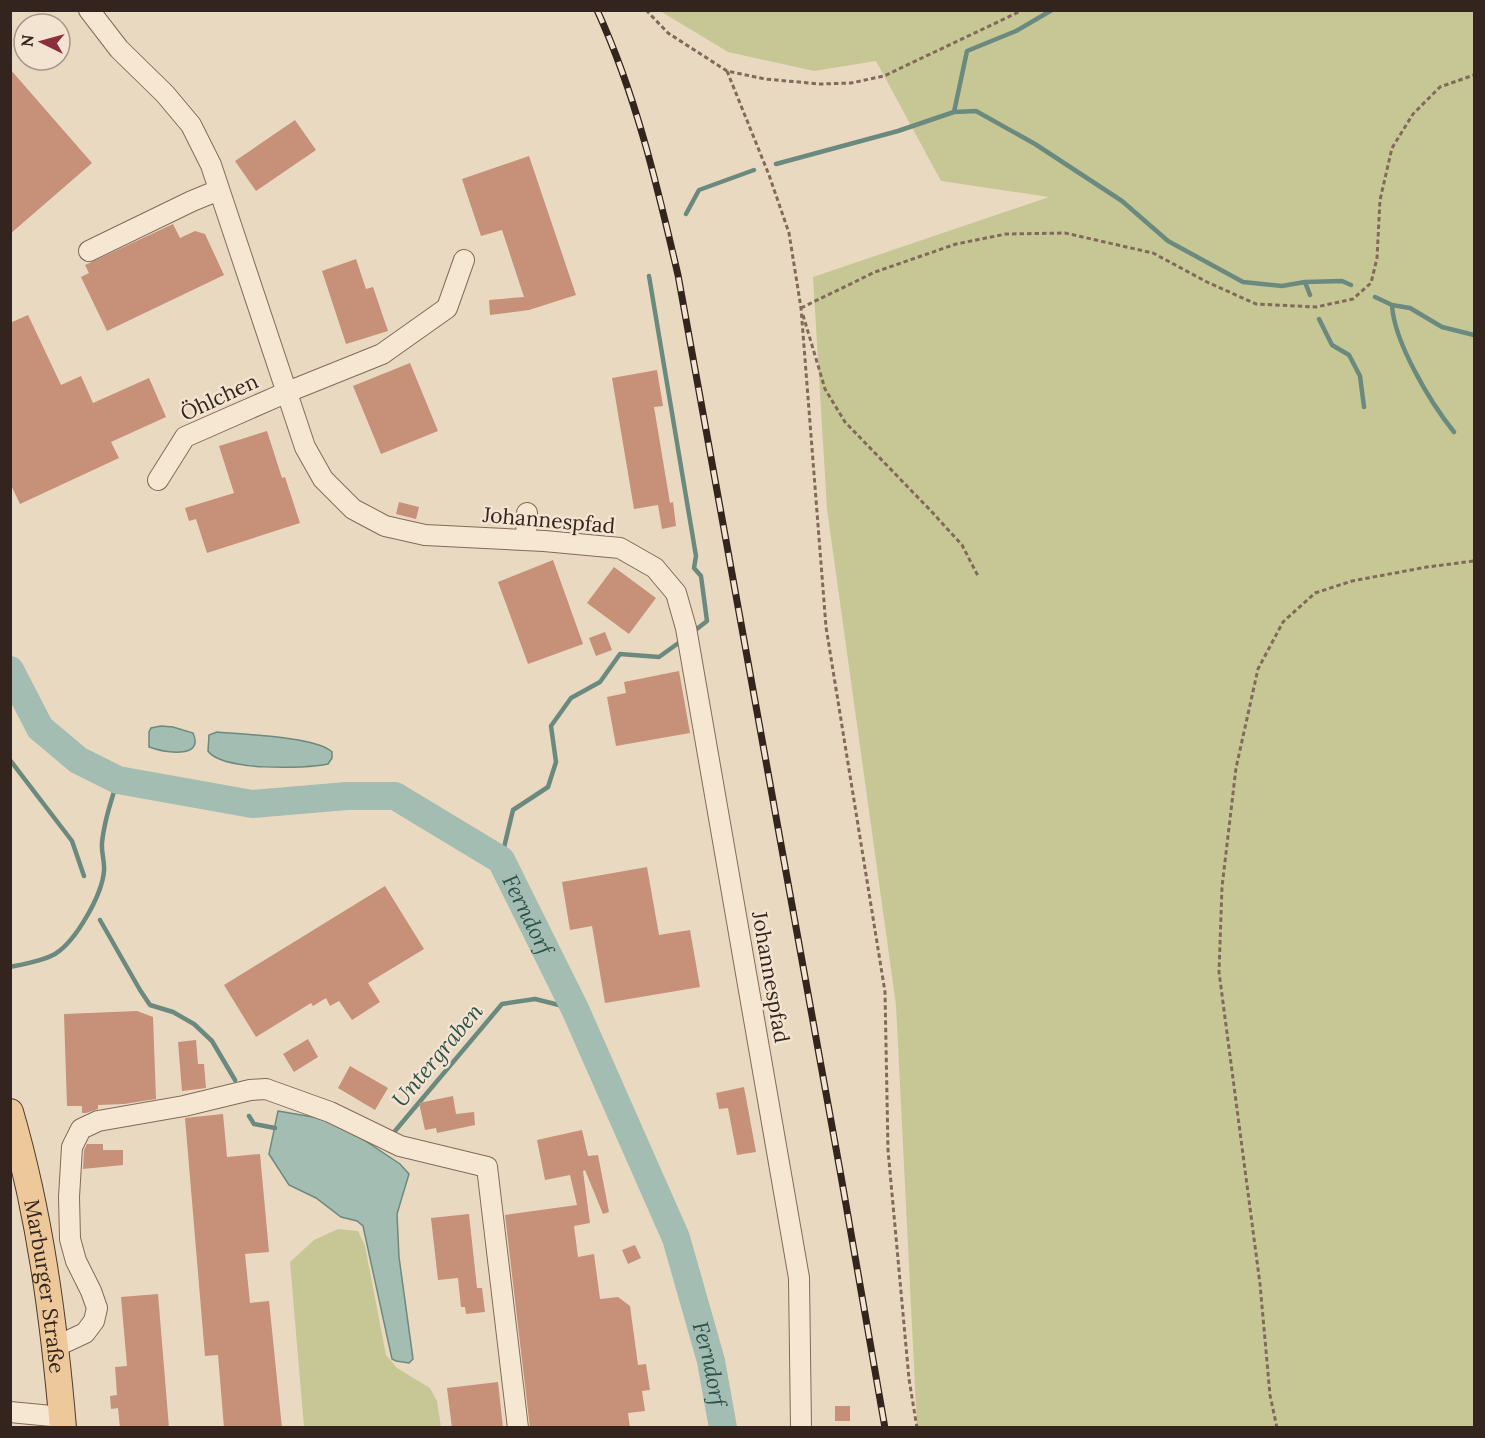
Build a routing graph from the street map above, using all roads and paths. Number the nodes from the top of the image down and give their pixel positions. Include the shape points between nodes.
1 (89, 10) edge
2 (645, 10) edge
3 (1023, 10) edge
4 (727, 71) junction
5 (1474, 75) edge
6 (219, 190) junction
7 (89, 251) dead end
8 (464, 260) dead end
9 (801, 308) junction
10 (285, 393) junction
11 (158, 480) dead end
12 (528, 513) dead end
13 (526, 540) junction
14 (1474, 561) edge
15 (978, 576) dead end
16 (10, 1112) edge
17 (55, 1347) junction
18 (10, 1412) edge
19 (62, 1422) edge
20 (518, 1428) edge
21 (801, 1428) edge
22 (916, 1428) edge
23 (1277, 1428) edge

1 - 6 street, Johannespfad via 119,49 191,125
2 - 4 path via 669,33
3 - 4 path via 884,76 851,83 765,79
4 - 9 path via 789,233
5 - 9 path via 1440,87 1413,114 1392,147 1380,200 1377,258 1371,283 1353,298 1316,307 1256,304 1153,253 1065,233 1006,234 956,244 875,272
6 - 7 street
6 - 10 street, Johannespfad
8 - 10 street, Öhlchen via 447,308 381,354
9 - 15 path via 825,389 845,422 962,545
9 - 22 path via 826,627 885,992 888,1150
10 - 11 street, Öhlchen via 185,437
10 - 13 street, Johannespfad via 305,447 323,479 353,509 385,526 425,535
12 - 13 street
13 - 21 street, Johannespfad via 620,548 655,568 676,593 688,638 800,1278
14 - 23 path via 1353,580 1315,593 1283,622 1258,669 1236,768 1222,887 1219,972
16 - 17 main road, Marburger Straße via 24,1157 42,1246
17 - 19 main road, Marburger Straße
17 - 20 street via 85,1333 97,1308 70,1239 72,1147 81,1129 98,1121 266,1089 330,1112 400,1146 487,1167
18 - 19 street

